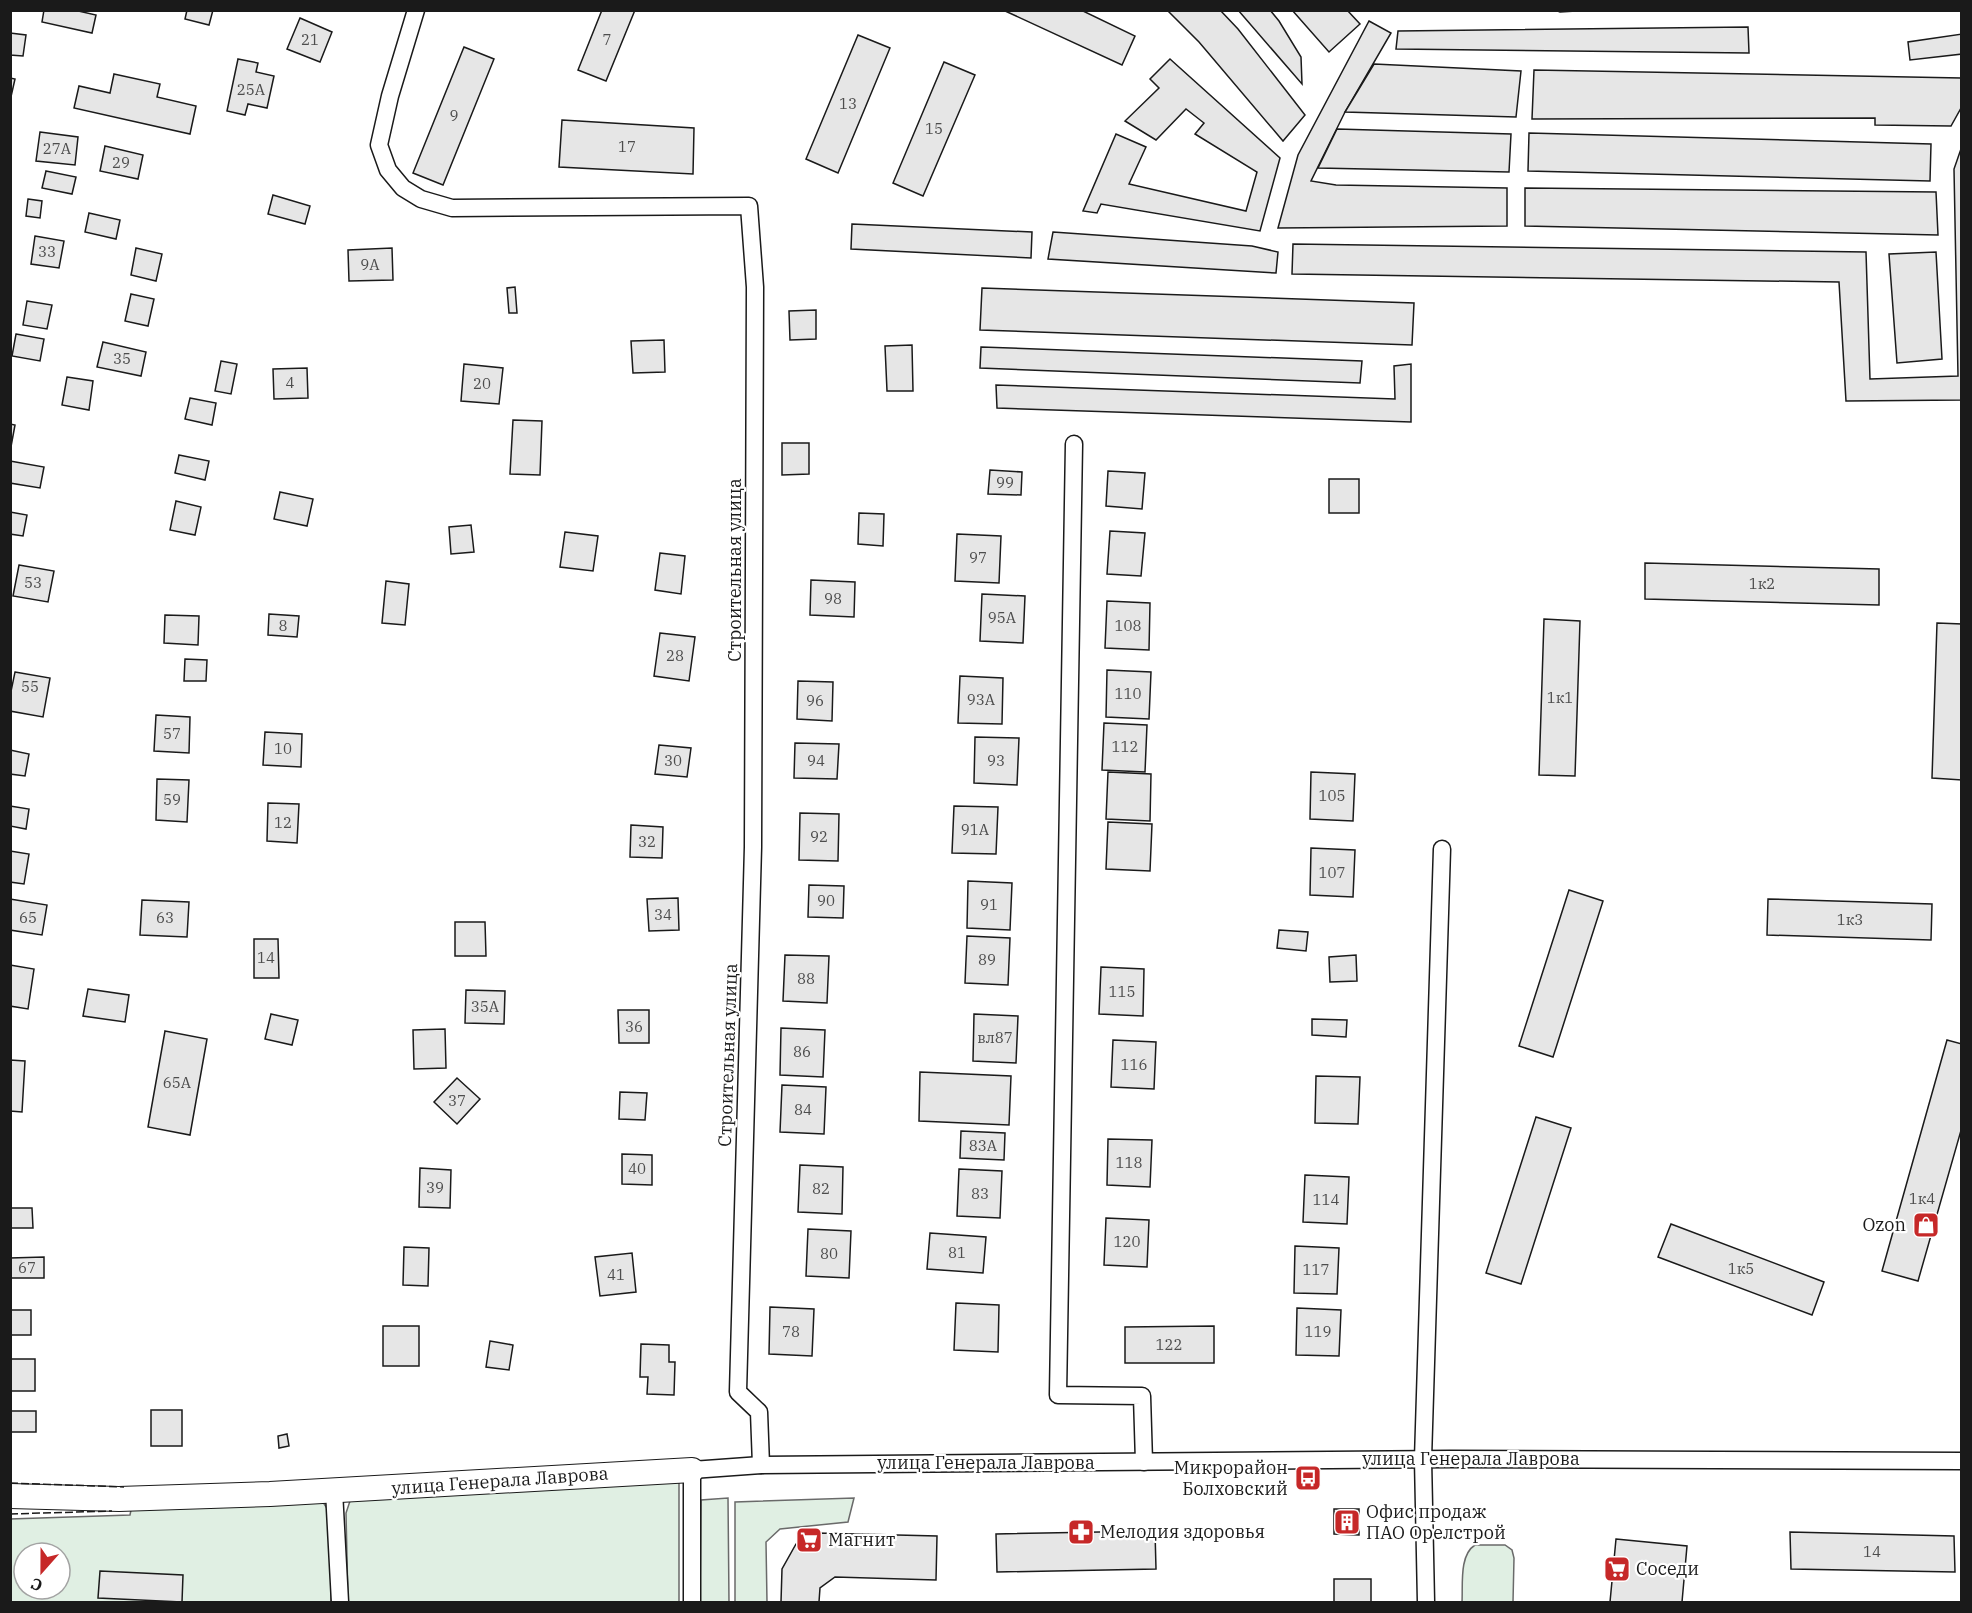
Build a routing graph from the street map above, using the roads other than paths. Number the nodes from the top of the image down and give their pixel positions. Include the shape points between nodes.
1 (416, 10) edge
2 (1074, 444) dead end
3 (1442, 849) dead end
4 (1423, 1459) junction
5 (1962, 1461) edge
6 (1144, 1462) junction
7 (761, 1465) junction
8 (692, 1470) junction
9 (334, 1491) junction
10 (10, 1496) edge
11 (340, 1602) edge
12 (692, 1602) edge
13 (1426, 1602) edge

1 - 7 street, Строительная улица via 379,145 388,170 403,188 421,199 452,208 749,206 755,287 753,836 738,1392 759,1412
2 - 6 street via 1058,1395 1142,1396
3 - 4 street
4 - 5 street, улица Генерала Лаврова
4 - 6 street, улица Генерала Лаврова
4 - 13 street
6 - 7 street, улица Генерала Лаврова
7 - 8 street, улица Генерала Лаврова
8 - 9 street, улица Генерала Лаврова
8 - 12 street
9 - 10 street, улица Генерала Лаврова via 120,1500
9 - 11 street

